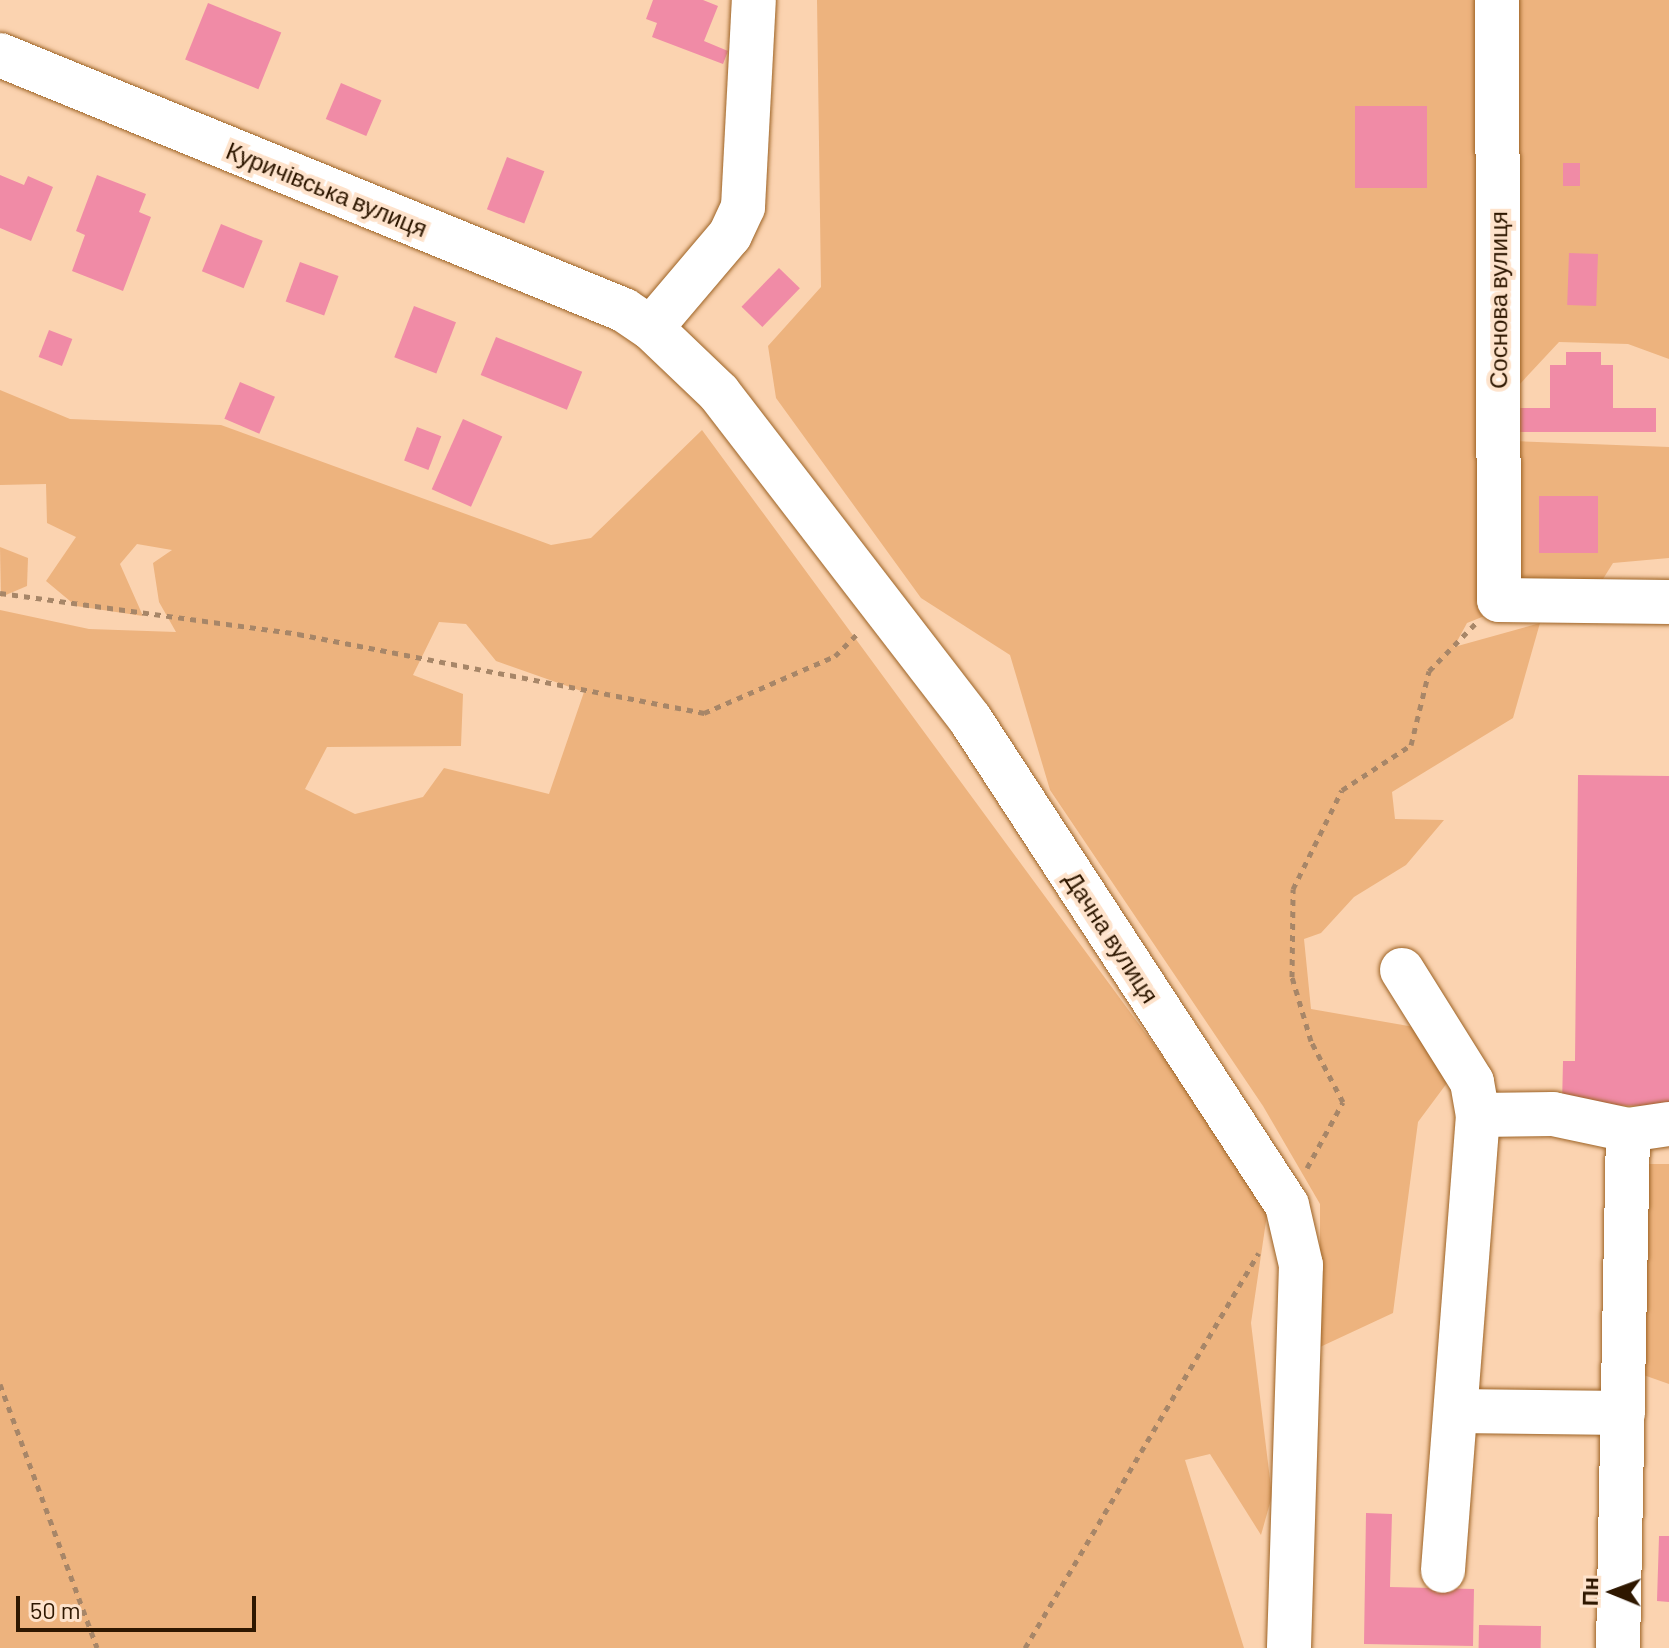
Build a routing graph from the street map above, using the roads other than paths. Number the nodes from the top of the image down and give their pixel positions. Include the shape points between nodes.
1 (754, 0) edge
2 (1497, 0) edge
3 (0, 55) edge
4 (651, 328) junction
5 (1669, 602) edge
6 (1402, 970) dead end
7 (1478, 1115) junction
8 (1649, 1127) edge
9 (1456, 1411) junction
10 (1623, 1413) junction
11 (1443, 1571) dead end
12 (1289, 1648) edge
13 (1618, 1648) edge

1 - 4 street via 743,207 730,235
2 - 5 street, Соснова вулиця via 1499,600
3 - 4 street, Куричівська вулиця via 624,310
4 - 12 street, Дачна вулиця via 719,393 970,719 1287,1205 1301,1265
6 - 7 street via 1472,1082
7 - 8 street via 1553,1114
7 - 9 street
8 - 10 street
9 - 10 street
9 - 11 street
10 - 13 street

